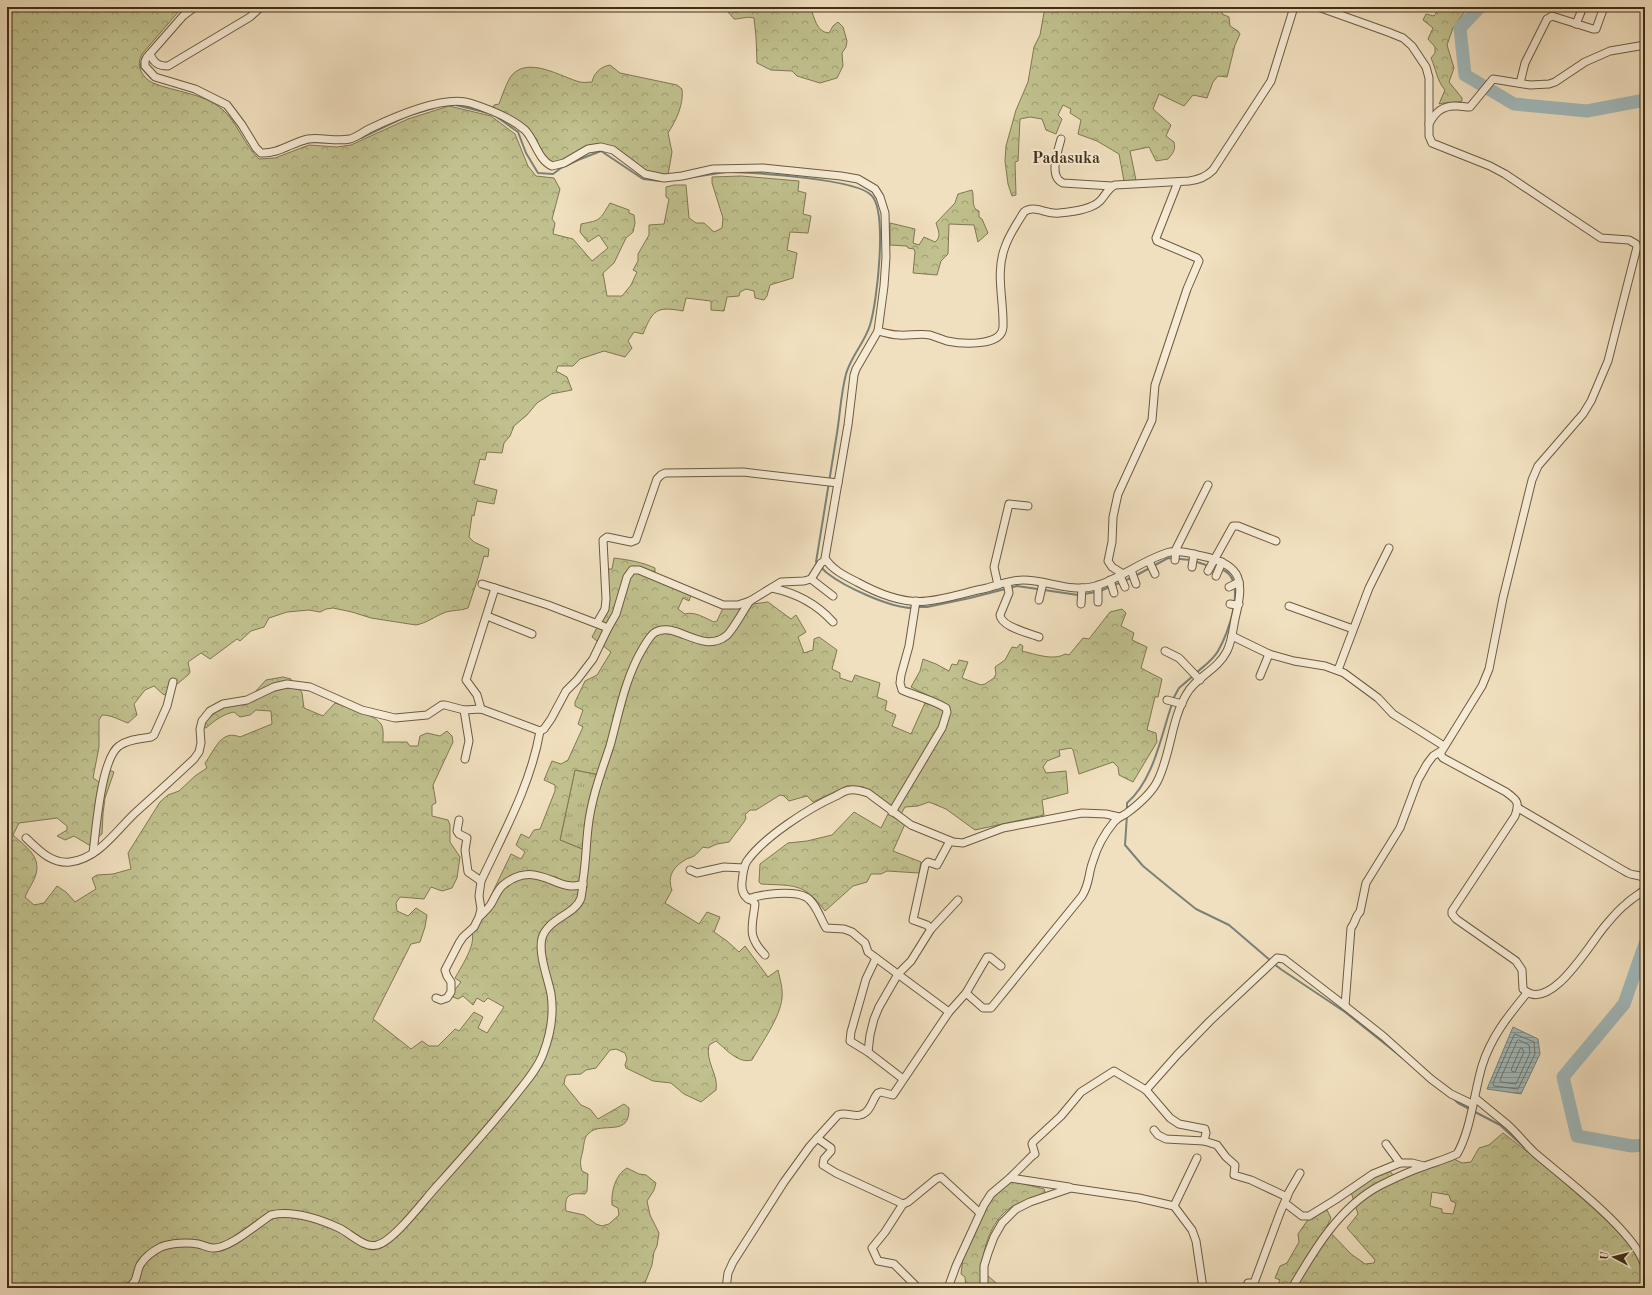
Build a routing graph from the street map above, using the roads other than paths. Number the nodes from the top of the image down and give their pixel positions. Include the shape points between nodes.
1 (195, 7) edge
2 (261, 7) edge
3 (1294, 7) edge
4 (1318, 7) edge
5 (1583, 7) edge
6 (1588, 7) edge
7 (1592, 7) edge
8 (1604, 7) edge
9 (1336, 10) edge
10 (1576, 24) junction
11 (1645, 45) edge
12 (150, 54) junction
13 (1520, 83) junction
14 (1429, 124) junction
15 (1061, 139) dead end
16 (1178, 182) junction
17 (1112, 186) junction
18 (878, 332) junction
19 (837, 483) junction
20 (1208, 485) dead end
21 (1028, 506) dead end
22 (1276, 541) dead end
23 (1389, 548) dead end
24 (1175, 551) junction
25 (1175, 560) dead end
26 (824, 561) junction
27 (1215, 568) junction
28 (811, 579) junction
29 (1123, 581) junction
30 (482, 584) dead end
31 (998, 585) junction
32 (1098, 587) junction
33 (495, 588) junction
34 (772, 588) junction
35 (1008, 588) junction
36 (833, 596) dead end
37 (1098, 600) dead end
38 (750, 601) junction
39 (1289, 606) dead end
40 (915, 607) junction
41 (487, 616) junction
42 (597, 622) junction
43 (832, 622) dead end
44 (608, 628) junction
45 (1353, 629) junction
46 (532, 634) dead end
47 (1232, 636) junction
48 (1039, 637) dead end
49 (1165, 651) dead end
50 (1269, 654) junction
51 (1338, 670) junction
52 (1196, 676) junction
53 (1260, 676) dead end
54 (173, 682) dead end
55 (481, 709) junction
56 (464, 710) junction
57 (540, 731) junction
58 (1443, 748) junction
59 (465, 759) dead end
60 (1518, 808) junction
61 (892, 812) junction
62 (1121, 816) junction
63 (459, 820) dead end
64 (26, 838) dead end
65 (950, 841) junction
66 (93, 853) junction
67 (744, 868) junction
68 (690, 870) dead end
69 (1645, 879) edge
70 (481, 881) junction
71 (583, 884) junction
72 (1645, 889) edge
73 (748, 899) junction
74 (958, 900) dead end
75 (479, 918) junction
76 (931, 929) junction
77 (765, 955) dead end
78 (876, 958) junction
79 (1001, 966) dead end
80 (898, 974) junction
81 (966, 993) junction
82 (1526, 993) junction
83 (436, 998) dead end
84 (1345, 1006) junction
85 (949, 1012) junction
86 (868, 1052) junction
87 (903, 1079) junction
88 (1146, 1090) junction
89 (1473, 1102) junction
90 (1154, 1130) dead end
91 (817, 1138) junction
92 (1204, 1141) junction
93 (1386, 1144) dead end
94 (1197, 1158) dead end
95 (1400, 1164) junction
96 (1424, 1166) junction
97 (1300, 1173) dead end
98 (1010, 1178) junction
99 (1071, 1188) junction
100 (1286, 1200) junction
101 (903, 1204) junction
102 (1174, 1206) junction
103 (980, 1213) junction
104 (1645, 1268) edge
105 (128, 1288) edge
106 (726, 1288) edge
107 (918, 1288) edge
108 (948, 1288) edge
109 (984, 1288) edge
110 (1202, 1288) edge
111 (1246, 1288) edge
112 (1292, 1288) edge

1 - 12 street via 183,16
2 - 12 street via 250,17 168,66 156,64
3 - 16 street via 1271,81 1213,170 1196,181
4 - 9 street
5 - 10 street
6 - 7 street
8 - 10 street via 1596,29
9 - 14 street via 1403,38 1412,46 1427,72
10 - 13 street via 1552,16 1547,19 1525,63
11 - 13 street via 1610,51 1585,62 1549,84
12 - 18 street via 145,66 155,77 195,89 226,105 261,153 274,152 309,139 350,139 411,112 447,101 468,103 492,111 518,125 526,131 544,160 552,166 564,163 588,149 601,147 613,150 645,174 664,178 713,169 763,168 858,179 875,189 885,213 886,257
13 - 14 street via 1493,79 1473,104 1467,107 1440,109
14 - 58 street via 1432,143 1505,174 1601,238 1634,241 1637,248 1608,362 1591,401 1583,414 1538,466 1532,480 1503,598 1489,669 1482,686
15 - 17 street via 1055,163 1056,178 1059,181
16 - 17 street
16 - 29 street via 1156,238 1157,241 1199,261 1155,384 1152,420 1118,494 1108,561
17 - 18 street via 1092,207 1056,214 1029,208 1024,212 1002,254 1000,282 1004,327 1000,337 969,343 929,335
18 - 19 street via 854,375
19 - 26 street
19 - 42 street via 743,472 660,475 636,540 631,542 607,537 603,540 606,599 605,609
20 - 24 street
21 - 31 street via 1009,504 994,567
22 - 27 street via 1233,526
23 - 45 street via 1368,588
24 - 25 street
24 - 27 street via 1193,561
24 - 29 street via 1159,556 1152,568
26 - 28 street
26 - 40 street via 870,590 895,597
27 - 47 street via 1233,568
28 - 34 street via 781,582
28 - 36 street
29 - 32 street via 1113,588
30 - 33 street
31 - 35 street
31 - 40 street via 933,600
32 - 35 street via 1081,596 1073,588 1041,592 1024,580
32 - 37 street
33 - 41 street
33 - 42 street
34 - 38 street
34 - 43 street via 784,590 812,603
35 - 48 street via 1000,615 1002,620 1005,624
38 - 44 street via 738,605 723,605 635,569 627,577 616,614
38 - 71 street via 727,636 716,641 702,641 672,630 662,630 654,633 643,648 631,672 592,804
39 - 45 street
40 - 61 street via 901,687 902,690 919,698 946,708 947,712 942,728
41 - 46 street
41 - 55 street via 466,680 477,695
42 - 44 street
44 - 57 street via 593,659 566,691 551,719
45 - 51 street
47 - 50 street
47 - 52 street via 1229,647 1216,667
49 - 52 street via 1179,658
50 - 51 street
50 - 53 street
51 - 58 street via 1378,698 1393,714
52 - 62 street via 1190,688 1174,702 1170,747 1158,780 1132,809
54 - 66 street via 167,706 154,735 117,746 102,787
55 - 56 street
55 - 57 street
56 - 59 street via 469,741
56 - 66 street via 442,705 427,714 395,718 362,710 310,687 287,684 274,687 247,700 223,704 210,711 202,720 199,752 194,759
57 - 70 street via 528,781
58 - 60 street via 1440,754 1443,758 1515,798
58 - 84 street via 1427,764 1418,780 1400,828 1366,883 1360,912 1351,928
60 - 69 street via 1580,843 1591,852
60 - 82 street via 1452,914 1516,961 1522,970 1523,989
61 - 65 street via 911,825
61 - 67 street via 868,793 849,790 821,803 781,829 756,850
62 - 65 street via 1082,813 1003,828 963,843
62 - 81 street via 1115,820 1097,848 1082,896 991,1008 983,1008
63 - 70 street via 457,831 468,840 465,850 468,872
64 - 66 street via 44,855 60,861 83,859
65 - 76 street via 937,864 928,862 925,865 913,920
67 - 68 street via 724,866 697,873
67 - 73 street via 741,887
70 - 75 street
71 - 75 street via 576,887 527,874 517,876 501,887 490,906
71 - 105 street via 580,900 566,914 554,921 543,937 541,946 551,997 551,1018 542,1056 501,1114 397,1233 380,1245 374,1246 322,1221 296,1214 278,1213 222,1246 213,1248 196,1244 178,1244 163,1247 149,1254 141,1264 135,1282
72 - 82 street via 1625,904 1559,984 1546,993
73 - 77 street via 755,904 751,930 753,939
73 - 78 street via 755,896 794,893 806,897 815,907 826,928 852,932 866,943 868,952
74 - 76 street
75 - 83 street via 459,943 445,970 451,982 451,992 442,1000
76 - 80 street
78 - 80 street
78 - 86 street via 866,979 850,1041
79 - 81 street via 987,957
80 - 85 street
80 - 86 street via 874,1019
81 - 85 street
82 - 89 street via 1495,1035 1482,1065
84 - 88 street via 1284,959 1277,958 1199,1033
84 - 89 street via 1431,1079 1451,1094
85 - 87 street
86 - 87 street
87 - 91 street via 893,1095 878,1093 871,1107 862,1115 838,1115
88 - 92 street via 1170,1118 1179,1124 1205,1129
88 - 98 street via 1114,1071 1091,1085 1081,1092 1061,1116 1033,1142 1036,1154
89 - 96 street via 1457,1154
89 - 104 street via 1508,1126 1611,1219 1638,1250
90 - 92 street via 1166,1139
91 - 101 street via 831,1148 823,1162 825,1167
91 - 106 street via 784,1182 732,1262
92 - 100 street via 1219,1146 1235,1165 1234,1175 1251,1180
93 - 95 street
94 - 102 street
95 - 96 street
95 - 100 street via 1373,1174 1309,1216 1302,1216
96 - 112 street via 1379,1186 1358,1200 1335,1223 1306,1263
97 - 100 street
98 - 99 street
98 - 103 street via 991,1194
99 - 102 street
99 - 109 street via 1030,1202 1005,1220 988,1253 984,1266
100 - 111 street via 1255,1281 1248,1283
101 - 103 street via 941,1177
101 - 107 street via 872,1248 878,1261 894,1264
102 - 110 street via 1192,1230 1196,1241
103 - 108 street

